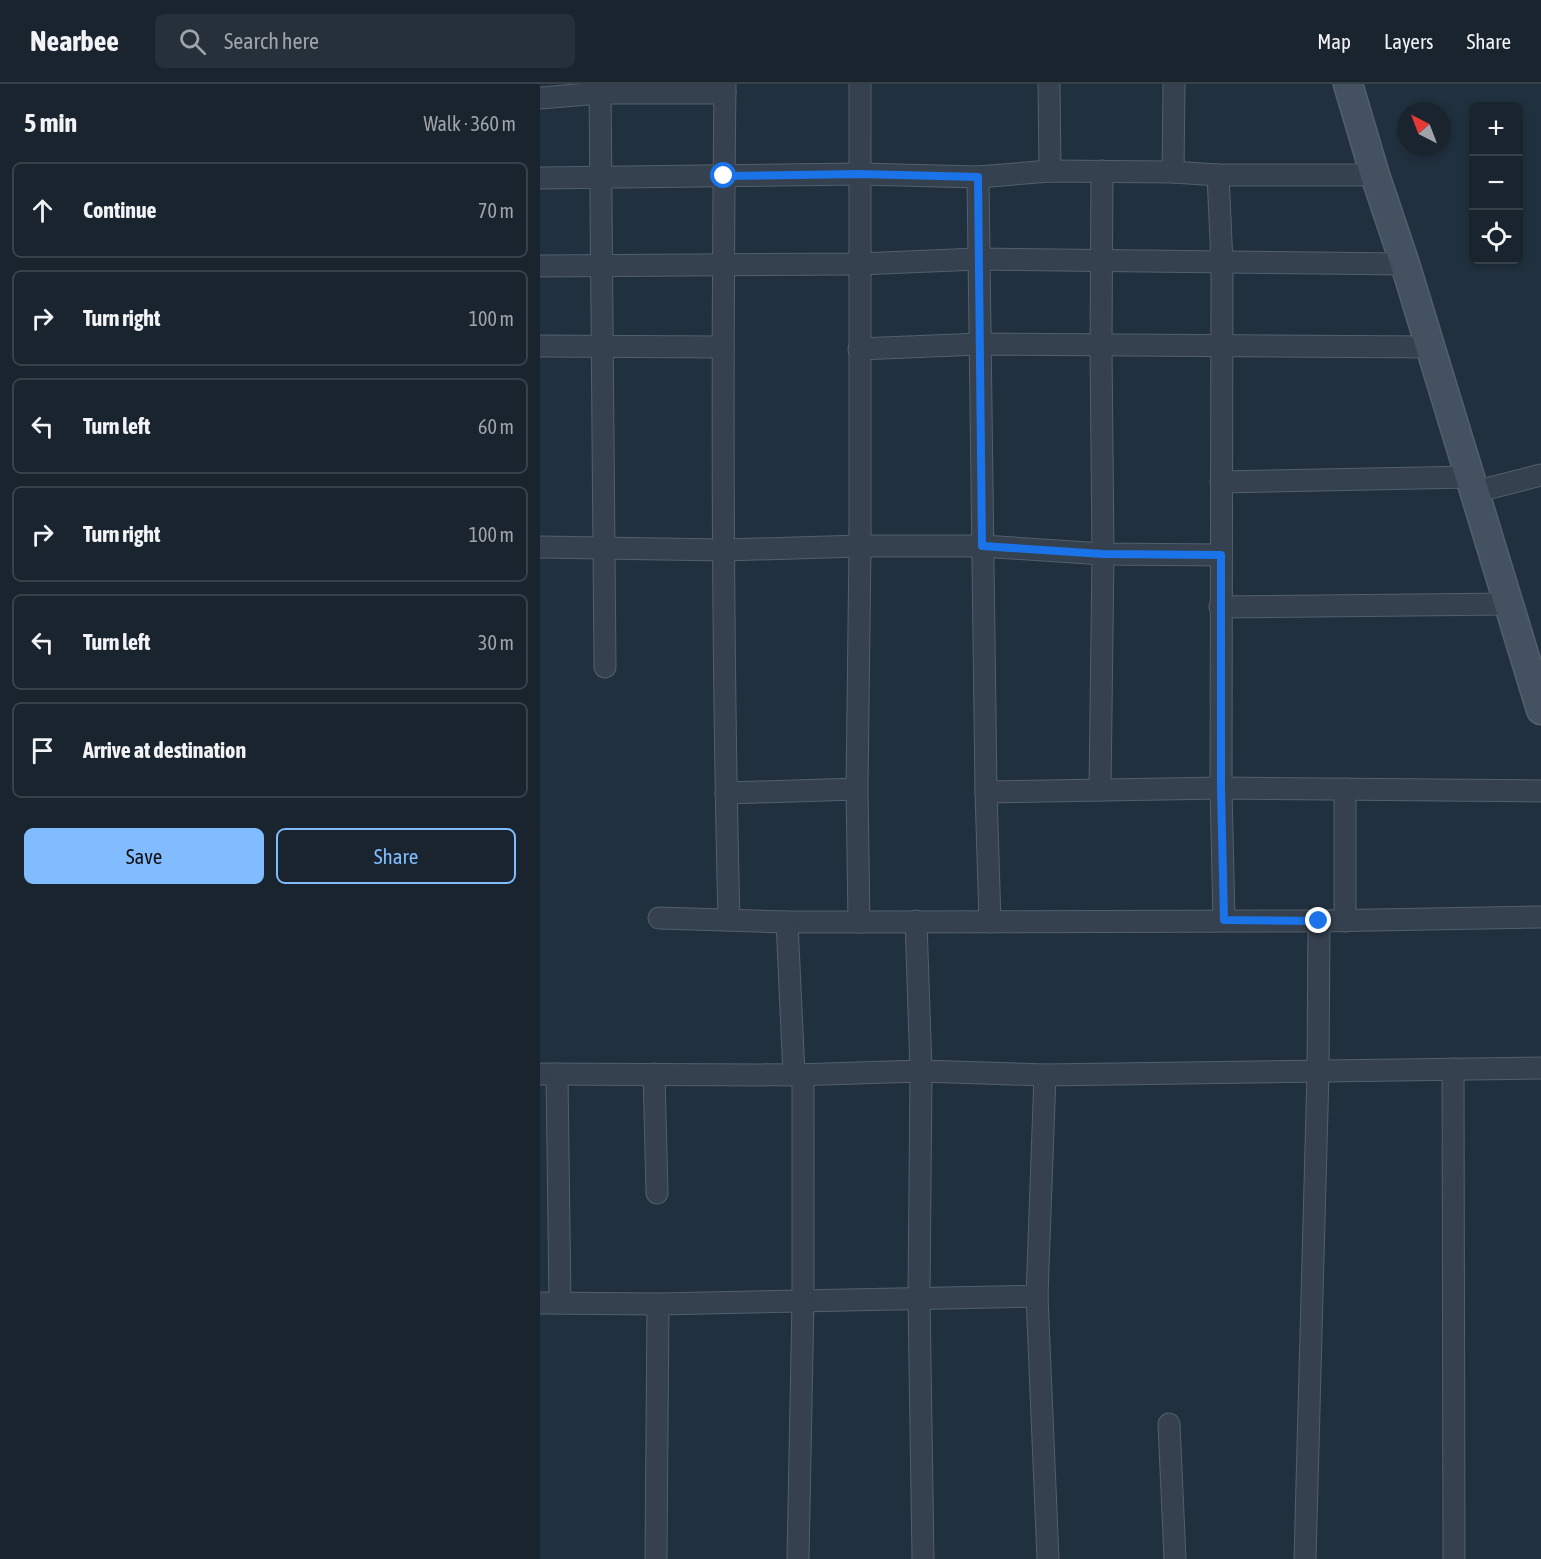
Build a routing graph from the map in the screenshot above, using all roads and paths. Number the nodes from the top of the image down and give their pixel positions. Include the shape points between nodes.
1 (860, 84) edge
2 (1049, 84) edge
3 (1174, 84) edge
4 (1348, 84) edge
5 (600, 88) edge
6 (725, 88) edge
7 (540, 98) edge
8 (1050, 171) junction
9 (1102, 171) junction
10 (1173, 172) junction
11 (860, 174) junction
12 (1218, 175) junction
13 (1375, 175) junction
14 (724, 176) junction
15 (601, 177) junction
16 (978, 177) junction
17 (540, 178) edge
18 (978, 260) junction
19 (1101, 260) junction
20 (1222, 263) junction
21 (859, 264) junction
22 (1405, 264) junction
23 (723, 265) junction
24 (540, 266) edge
25 (602, 266) junction
26 (980, 344) junction
27 (540, 346) edge
28 (1101, 346) junction
29 (722, 347) junction
30 (1431, 347) junction
31 (603, 348) junction
32 (1222, 348) junction
33 (859, 349) junction
34 (1541, 475) edge
35 (1221, 482) junction
36 (1472, 484) junction
37 (860, 546) junction
38 (982, 546) junction
39 (540, 547) edge
40 (604, 549) junction
41 (724, 550) junction
42 (1103, 554) junction
43 (1221, 555) junction
44 (1509, 604) junction
45 (1221, 607) junction
46 (606, 667) dead end
47 (1541, 710) edge
48 (1221, 788) junction
49 (857, 789) junction
50 (1345, 789) junction
51 (1100, 790) junction
52 (1541, 791) edge
53 (986, 792) junction
54 (726, 793) junction
55 (1541, 917) edge
56 (659, 918) dead end
57 (729, 920) junction
58 (1224, 920) junction
59 (916, 921) junction
60 (1319, 921) junction
61 (1345, 921) junction
62 (787, 922) junction
63 (859, 922) junction
64 (990, 922) junction
65 (1541, 1068) edge
66 (1453, 1069) junction
67 (921, 1071) junction
68 (1318, 1072) junction
69 (549, 1074) edge
70 (654, 1074) junction
71 (798, 1075) junction
72 (1045, 1075) junction
73 (657, 1193) dead end
74 (1037, 1296) junction
75 (919, 1297) junction
76 (802, 1300) junction
77 (550, 1303) edge
78 (658, 1304) junction
79 (1169, 1424) dead end
80 (656, 1559) edge
81 (798, 1559) edge
82 (923, 1559) edge
83 (1048, 1559) edge
84 (1175, 1559) edge
85 (1305, 1559) edge
86 (1454, 1559) edge

1 - 11 street
2 - 8 street
3 - 10 street
4 - 13 street
5 - 6 street
5 - 7 street
5 - 15 street
6 - 14 street
8 - 9 street
8 - 16 street
9 - 10 street
9 - 19 street
10 - 12 street
11 - 14 street
11 - 16 street
11 - 21 street
12 - 13 street
12 - 20 street
13 - 22 street
14 - 15 street
14 - 23 street
15 - 17 street
15 - 25 street
16 - 18 street
18 - 19 street
18 - 21 street
18 - 26 street
19 - 20 street
19 - 28 street
20 - 22 street
20 - 32 street
21 - 23 street
21 - 33 street
22 - 30 street
23 - 25 street
23 - 29 street
24 - 25 street
25 - 31 street
26 - 28 street
26 - 33 street
26 - 38 street
27 - 31 street
28 - 32 street
28 - 42 street
29 - 31 street
29 - 41 street
30 - 32 street
30 - 36 street
31 - 40 street
32 - 35 street
33 - 37 street
34 - 36 street
35 - 36 street
35 - 43 street
36 - 44 street
37 - 38 street
37 - 41 street
37 - 49 street
38 - 42 street
38 - 53 street
39 - 40 street
40 - 41 street
40 - 46 street
41 - 54 street
42 - 43 street
42 - 51 street
43 - 45 street
44 - 45 street
44 - 47 street
45 - 48 street
48 - 50 street
48 - 51 street
48 - 58 street
49 - 54 street
49 - 63 street
50 - 52 street
50 - 61 street
51 - 53 street
53 - 64 street
54 - 57 street
55 - 61 street
56 - 57 street
57 - 62 street
58 - 60 street
58 - 64 street
59 - 63 street
59 - 64 street
59 - 67 street
60 - 61 street
60 - 68 street
62 - 63 street
62 - 71 street
65 - 66 street
66 - 68 street
66 - 86 street
67 - 71 street
67 - 72 street
67 - 75 street
68 - 72 street
68 - 85 street
69 - 70 street
69 - 77 street
70 - 71 street
70 - 73 street
71 - 76 street
72 - 74 street
74 - 75 street
74 - 83 street
75 - 76 street
75 - 82 street
76 - 78 street
76 - 81 street
77 - 78 street
78 - 80 street
79 - 84 street

